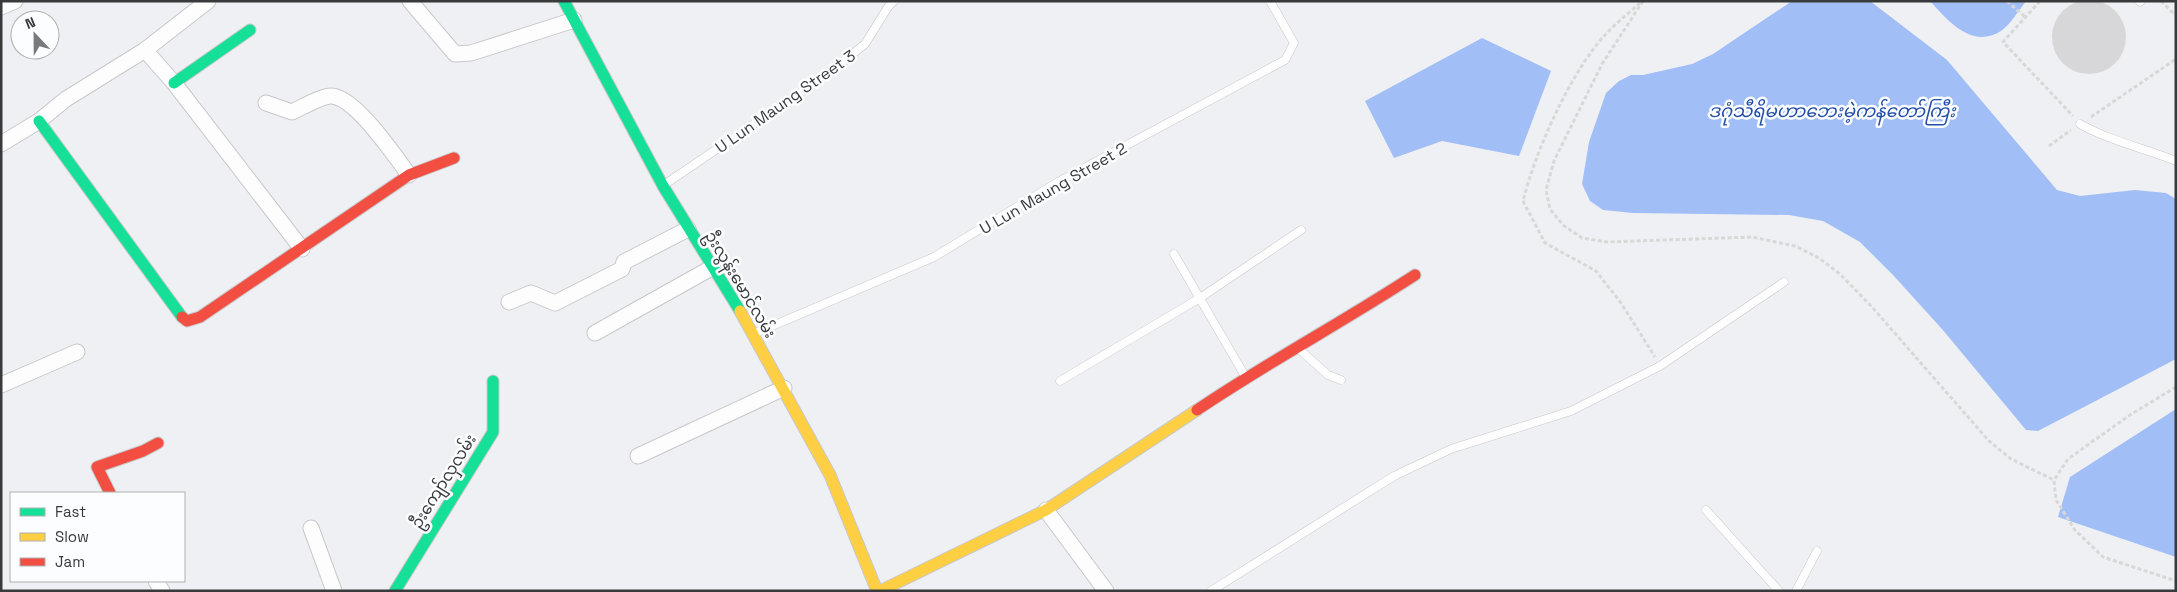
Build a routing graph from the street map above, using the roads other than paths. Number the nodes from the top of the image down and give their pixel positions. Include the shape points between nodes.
1 (15, 1) edge
2 (208, 1) edge
3 (410, 1) edge
4 (564, 1) edge
5 (894, 1) edge
6 (1270, 1) edge
7 (1, 7) edge
8 (574, 20) junction
9 (250, 30) dead end
10 (145, 50) junction
11 (174, 83) junction
12 (266, 103) dead end
13 (39, 121) junction
14 (2080, 124) road end
15 (1, 144) edge
16 (454, 158) dead end
17 (2176, 161) edge
18 (410, 175) junction
19 (662, 186) junction
20 (688, 229) junction
21 (1300, 230) dead end
22 (302, 249) junction
23 (1174, 254) dead end
24 (712, 267) junction
25 (1415, 276) dead end
26 (1784, 282) dead end
27 (1200, 298) junction
28 (509, 302) dead end
29 (595, 333) dead end
30 (754, 334) junction
31 (1297, 347) junction
32 (77, 352) dead end
33 (1246, 377) junction
34 (1341, 380) dead end
35 (493, 381) dead end
36 (1060, 381) dead end
37 (1, 385) edge
38 (784, 388) junction
39 (158, 443) dead end
40 (638, 456) dead end
41 (110, 492) edge
42 (1046, 510) junction
43 (1706, 510) dead end
44 (311, 528) dead end
45 (1817, 551) dead end
46 (334, 591) edge
47 (395, 591) edge
48 (879, 591) edge
49 (1106, 591) edge
50 (1211, 591) edge
51 (1779, 591) edge
52 (1796, 591) edge

1 - 7 street
2 - 10 street
3 - 8 street via 455,54 471,53
4 - 8 street, ဦးလွန်းမောင်လမ်း
5 - 19 lane, U Lun Maung Street 3 via 865,44
6 - 30 lane, U Lun Maung Street 2 via 1294,43 1285,60 1058,182 934,257
8 - 19 street, ဦးလွန်းမောင်လမ်း
9 - 11 street
10 - 11 street
10 - 13 street
11 - 22 street
12 - 18 street via 292,112 330,96 342,99 374,128
13 - 15 street
13 - 22 street via 178,314 187,321 200,317
14 - 17 lane via 2097,134
16 - 18 street
18 - 22 street
19 - 20 street, ဦးလွန်းမောင်လမ်း
20 - 24 street, ဦးလွန်းမောင်လမ်း
20 - 28 street via 624,262 622,269 555,303 531,293
21 - 27 lane
23 - 27 lane
24 - 29 street
24 - 30 street, ဦးလွန်းမောင်လမ်း
25 - 31 street
26 - 50 lane via 1660,366 1571,411 1451,449 1394,476
27 - 33 lane
27 - 36 lane
30 - 38 street, ဦးလွန်းမောင်လမ်း
31 - 33 street
31 - 34 lane via 1328,375
32 - 37 street
33 - 42 street
35 - 47 street, ဦးကျော်လှလမ်း via 493,432
38 - 40 street
38 - 48 street, ဦးလွန်းမောင်လမ်း via 830,475
39 - 41 street via 97,467
42 - 48 street
42 - 49 street
43 - 51 lane
44 - 46 street
45 - 52 lane

